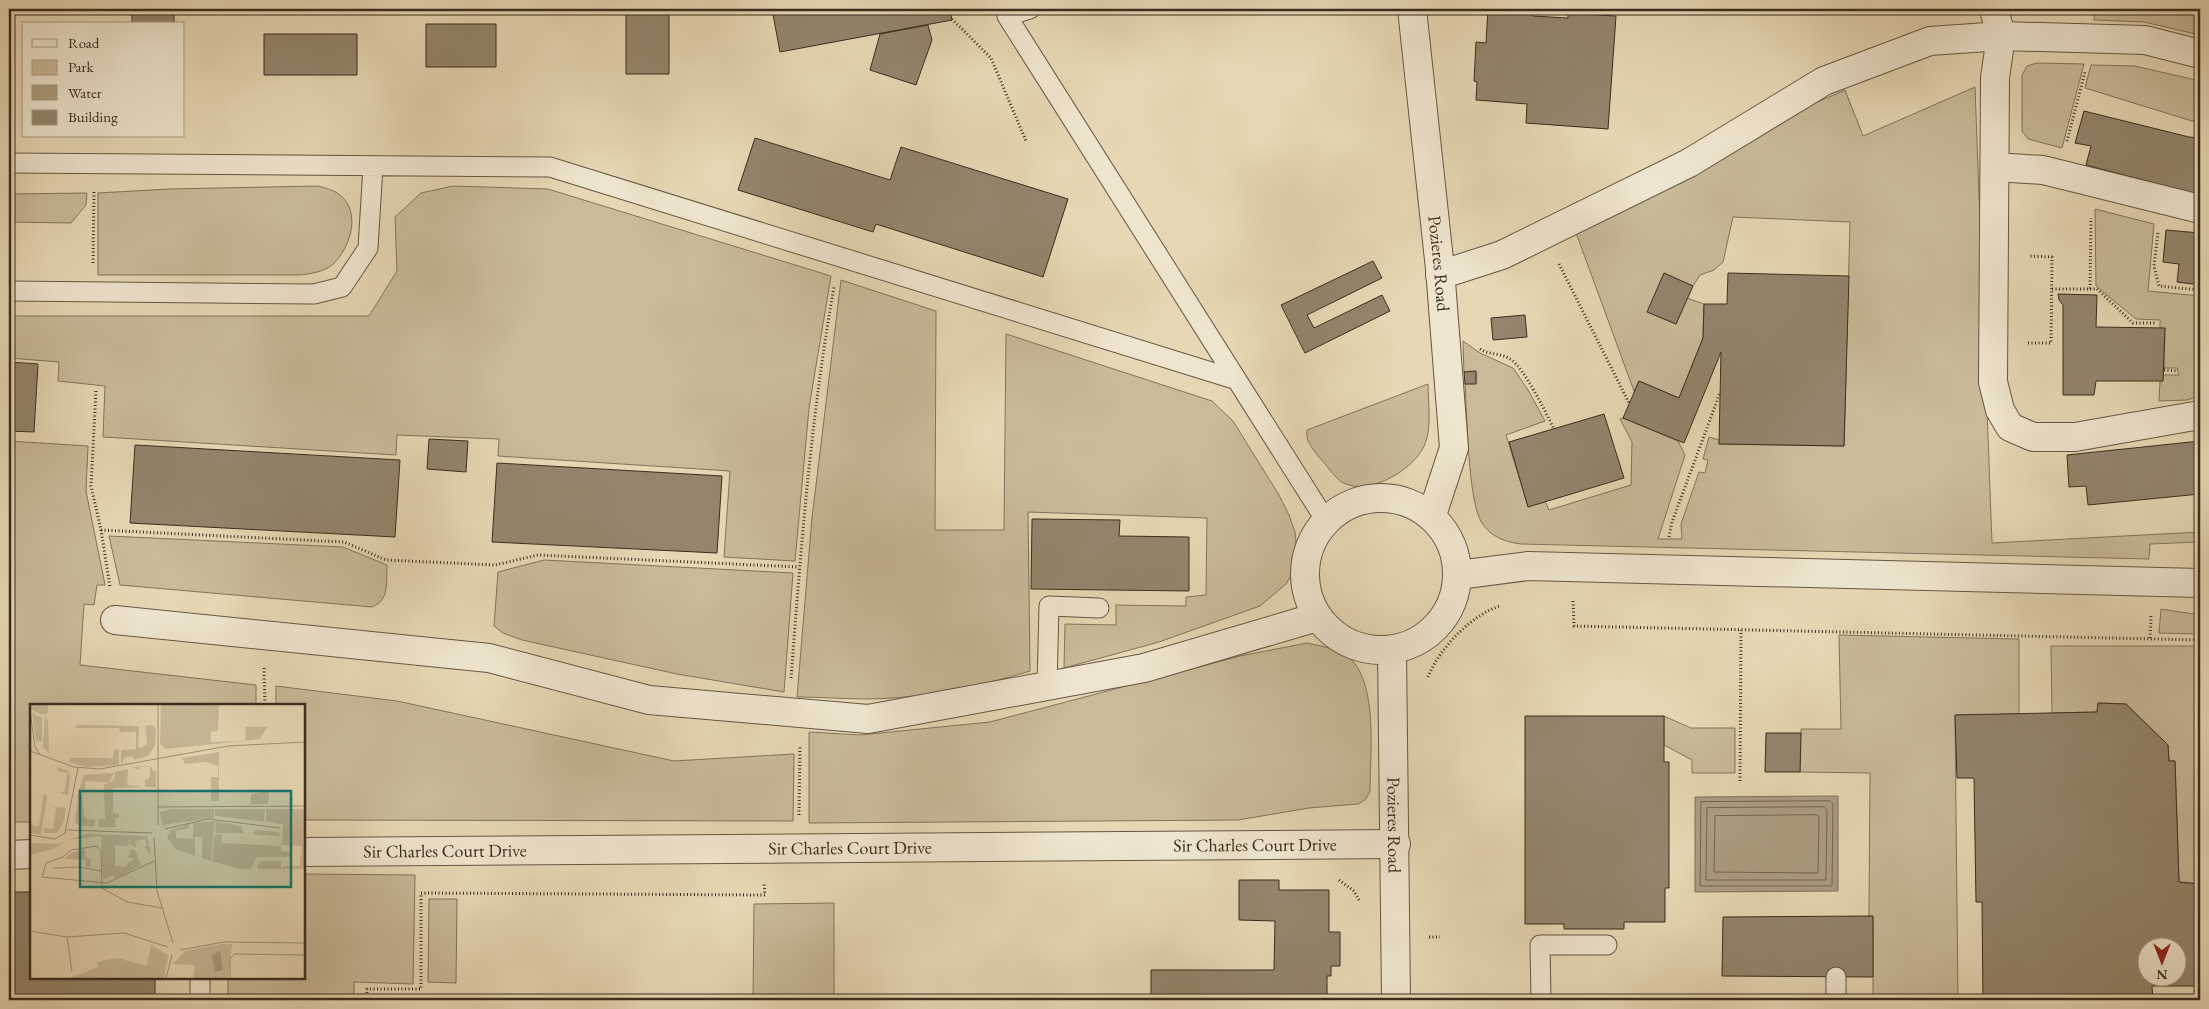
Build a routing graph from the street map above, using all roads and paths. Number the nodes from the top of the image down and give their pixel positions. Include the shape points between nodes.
1 (1030, 9) edge
2 (1412, 9) edge
3 (1994, 9) edge
4 (1006, 12) edge
5 (952, 19) dead end
6 (2001, 36) junction
7 (2200, 54) edge
8 (2086, 68) dead end
9 (1026, 141) dead end
10 (9, 163) edge
11 (94, 164) junction
12 (373, 166) junction
13 (1994, 167) junction
14 (2058, 174) junction
15 (2200, 209) edge
16 (2092, 214) dead end
17 (2159, 225) dead end
18 (1545, 234) junction
19 (2025, 256) dead end
20 (839, 257) junction
21 (1440, 275) junction
22 (2052, 289) junction
23 (2090, 289) junction
24 (2200, 290) edge
25 (9, 291) edge
26 (92, 292) junction
27 (2156, 323) dead end
28 (1445, 329) junction
29 (2025, 342) dead end
30 (2164, 370) dead end
31 (2177, 371) dead end
32 (1237, 380) junction
33 (96, 391) dead end
34 (1720, 393) dead end
35 (1629, 403) dead end
36 (2200, 415) edge
37 (1554, 429) dead end
38 (1432, 516) junction
39 (1326, 521) junction
40 (101, 530) junction
41 (799, 567) junction
42 (1662, 569) junction
43 (1458, 575) junction
44 (2200, 583) edge
45 (1573, 597) dead end
46 (1502, 606) dead end
47 (1098, 608) dead end
48 (1318, 617) junction
49 (115, 620) joint
50 (1741, 630) junction
51 (2200, 640) edge
52 (1392, 650) junction
53 (1426, 682) dead end
54 (1047, 686) junction
55 (789, 712) junction
56 (1740, 781) dead end
57 (1396, 844) junction
58 (799, 849) junction
59 (305, 852) edge
60 (9, 854) edge
61 (30, 854) edge
62 (764, 878) dead end
63 (1338, 880) dead end
64 (1361, 905) dead end
65 (1607, 945) dead end
66 (1836, 977) dead end
67 (200, 979) edge
68 (200, 1000) edge
69 (367, 1000) edge
70 (1396, 1000) edge
71 (1541, 1000) edge
72 (1836, 1000) edge

1 - 4 lane
2 - 21 street, Pozieres Road
3 - 6 street
4 - 32 lane
5 - 9 path via 991,58
6 - 7 street via 2145,40
6 - 13 street via 1994,78
6 - 18 street via 1930,42 1824,81 1689,162
8 - 14 path
10 - 11 lane
11 - 12 lane
11 - 26 path
12 - 20 lane via 550,167
12 - 26 lane via 368,248 342,287 314,294
13 - 14 street
13 - 36 street via 1993,382 2000,410 2010,427 2033,437 2075,437
14 - 15 street
16 - 23 path
17 - 24 path via 2154,266 2159,286
18 - 21 street via 1502,255
18 - 35 path
19 - 22 path via 2052,257
20 - 32 lane
20 - 41 path via 820,364
21 - 28 street, Pozieres Road
22 - 23 path
22 - 29 path via 2051,342
23 - 27 path via 2097,289 2133,323
25 - 26 lane
28 - 37 path via 1467,339 1484,352 1510,359 1522,372
28 - 38 street, Pozieres Road via 1454,448
30 - 31 path
32 - 39 lane
33 - 40 path via 91,486
34 - 42 path via 1672,522
38 - 39 street via 1411,503 1387,498 1363,500 1340,509
38 - 43 street via 1456,553
39 - 48 street via 1309,546 1304,570 1307,594
40 - 41 path via 344,542 386,560 495,565 538,555
40 - 49 path
41 - 55 path
42 - 43 street via 1528,566
42 - 44 street
43 - 52 street via 1455,596 1446,616 1413,644
45 - 50 path via 1574,626
46 - 53 path via 1493,608 1462,630 1435,660
47 - 54 lane via 1049,606
48 - 52 street via 1350,644 1370,650
48 - 54 street via 1144,668
49 - 55 street via 489,658 649,700
50 - 51 path
50 - 56 path
52 - 57 street, Pozieres Road
54 - 55 street via 868,718
55 - 58 path via 800,734
57 - 58 street, Sir Charles Court Drive
57 - 70 street, Pozieres Road
58 - 59 street, Sir Charles Court Drive
60 - 61 street
62 - 69 path via 766,895 421,893 421,990 367,989
63 - 64 path via 1354,891
65 - 71 lane via 1540,945
66 - 72 lane
67 - 68 lane

